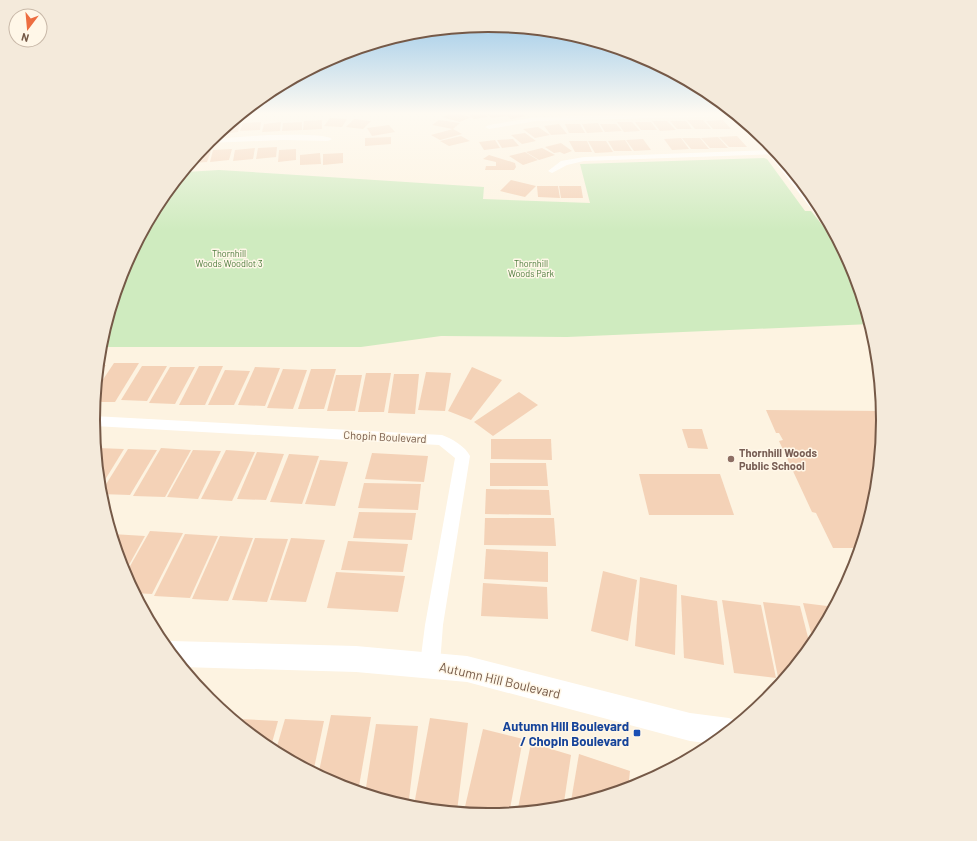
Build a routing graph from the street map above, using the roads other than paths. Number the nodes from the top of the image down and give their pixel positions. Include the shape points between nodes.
1 (739, 153) edge
2 (552, 172) dead end
3 (100, 422) edge
4 (178, 654) edge
5 (430, 664) junction
6 (722, 731) edge

1 - 2 street via 584,159 564,163
3 - 5 street, Chopin Boulevard via 442,440 463,456 434,625
4 - 5 street, Autumn Hill Boulevard via 389,660
5 - 6 street, Autumn Hill Boulevard via 467,669 690,727

